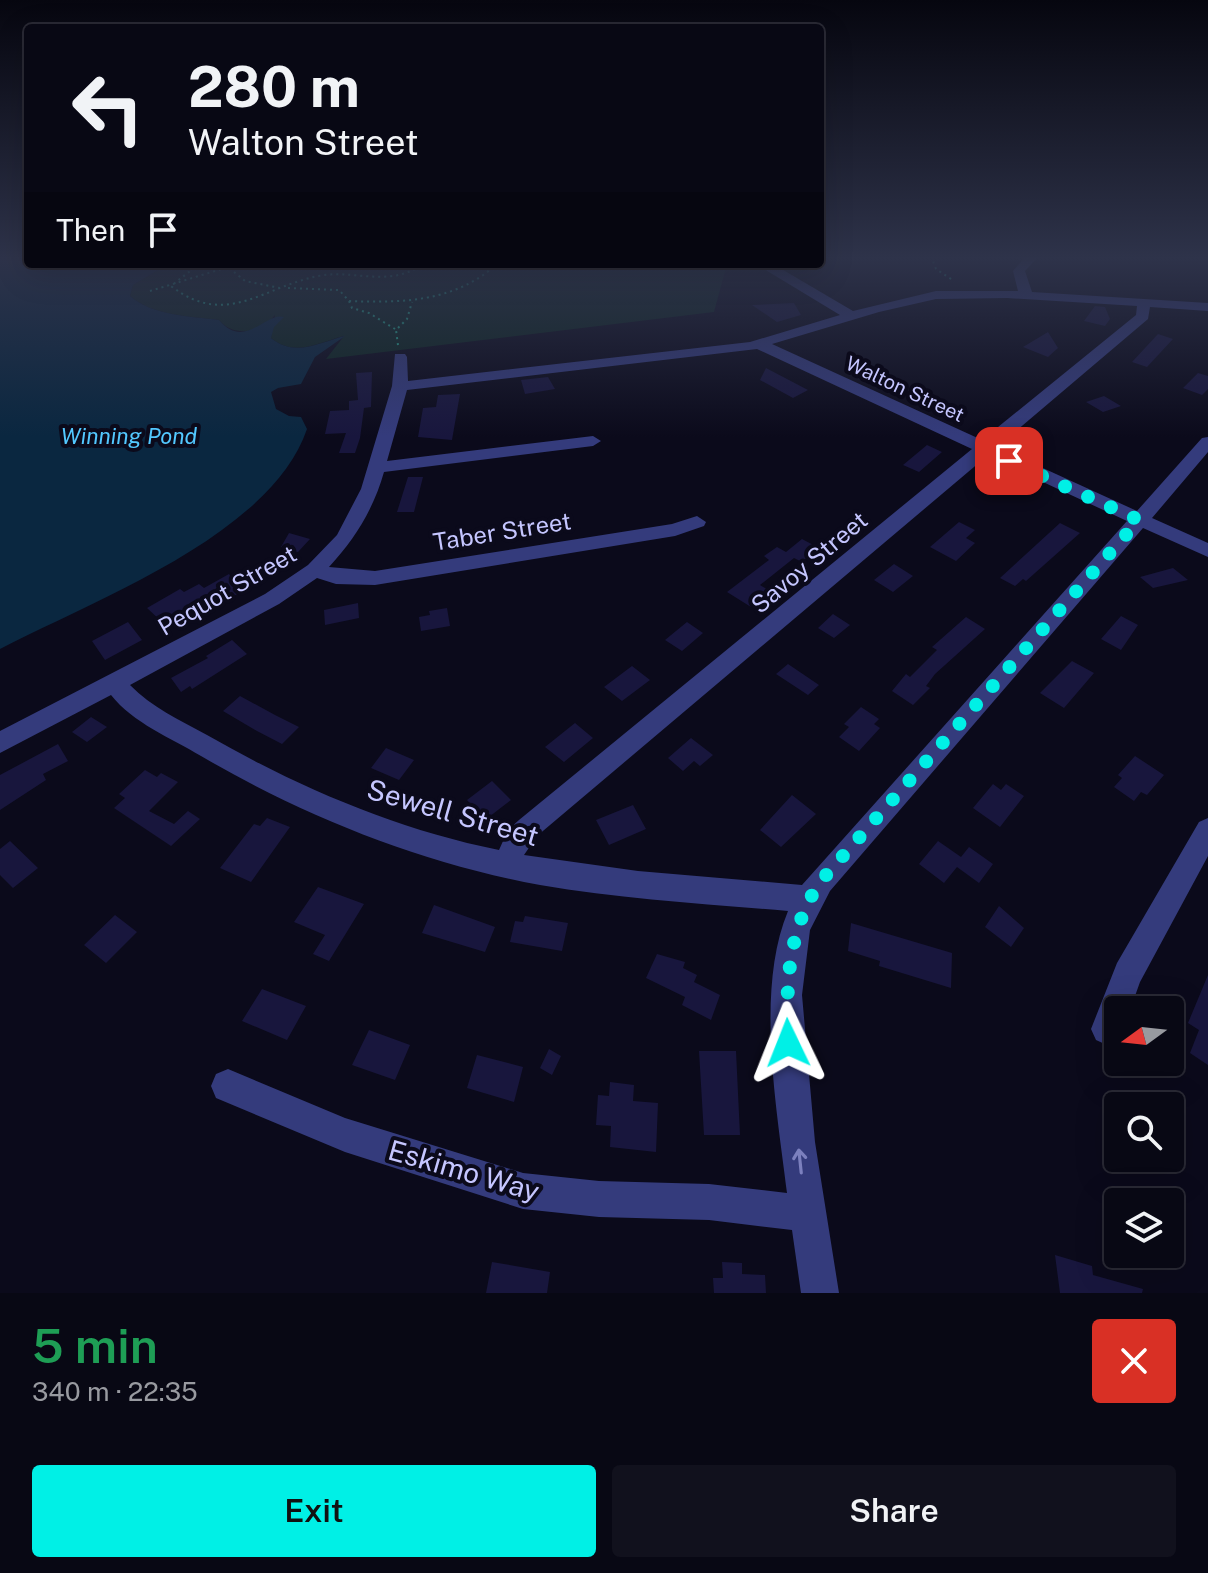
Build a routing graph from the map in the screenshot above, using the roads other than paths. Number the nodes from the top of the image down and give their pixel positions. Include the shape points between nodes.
1 (850, 316) edge
2 (1143, 316) edge
3 (759, 344) junction
4 (400, 357) road end
5 (400, 386) junction
6 (593, 441) dead end
7 (1208, 442) edge
8 (983, 449) junction
9 (378, 467) junction
10 (1139, 520) junction
11 (697, 522) dead end
12 (1208, 551) edge
13 (315, 570) junction
14 (115, 683) junction
15 (0, 743) edge
16 (1208, 830) edge
17 (506, 864) junction
18 (808, 899) junction
19 (1120, 996) edge
20 (228, 1086) dead end
21 (806, 1214) junction
22 (820, 1293) edge

1 - 3 street
2 - 8 street, Savoy Street
3 - 5 street
3 - 8 street, Walton Street
4 - 5 street, Pequot Street
5 - 9 street, Pequot Street
6 - 9 street
7 - 10 street
8 - 10 street, Walton Street
8 - 17 street, Savoy Street via 528,828
9 - 13 street, Pequot Street via 352,527
10 - 12 street, Walton Street
10 - 18 street
11 - 13 street, Taber Street via 675,530 375,578 336,577
13 - 14 street, Pequot Street via 281,594
14 - 15 street, Pequot Street
14 - 17 street, Sewell Street via 133,703 279,786 379,827
16 - 19 street
17 - 18 street, Sewell Street via 594,880
21 -> 18 street via 787,1001 793,938
20 - 21 street, Eskimo Way via 345,1135 523,1191 709,1202
21 - 22 street

